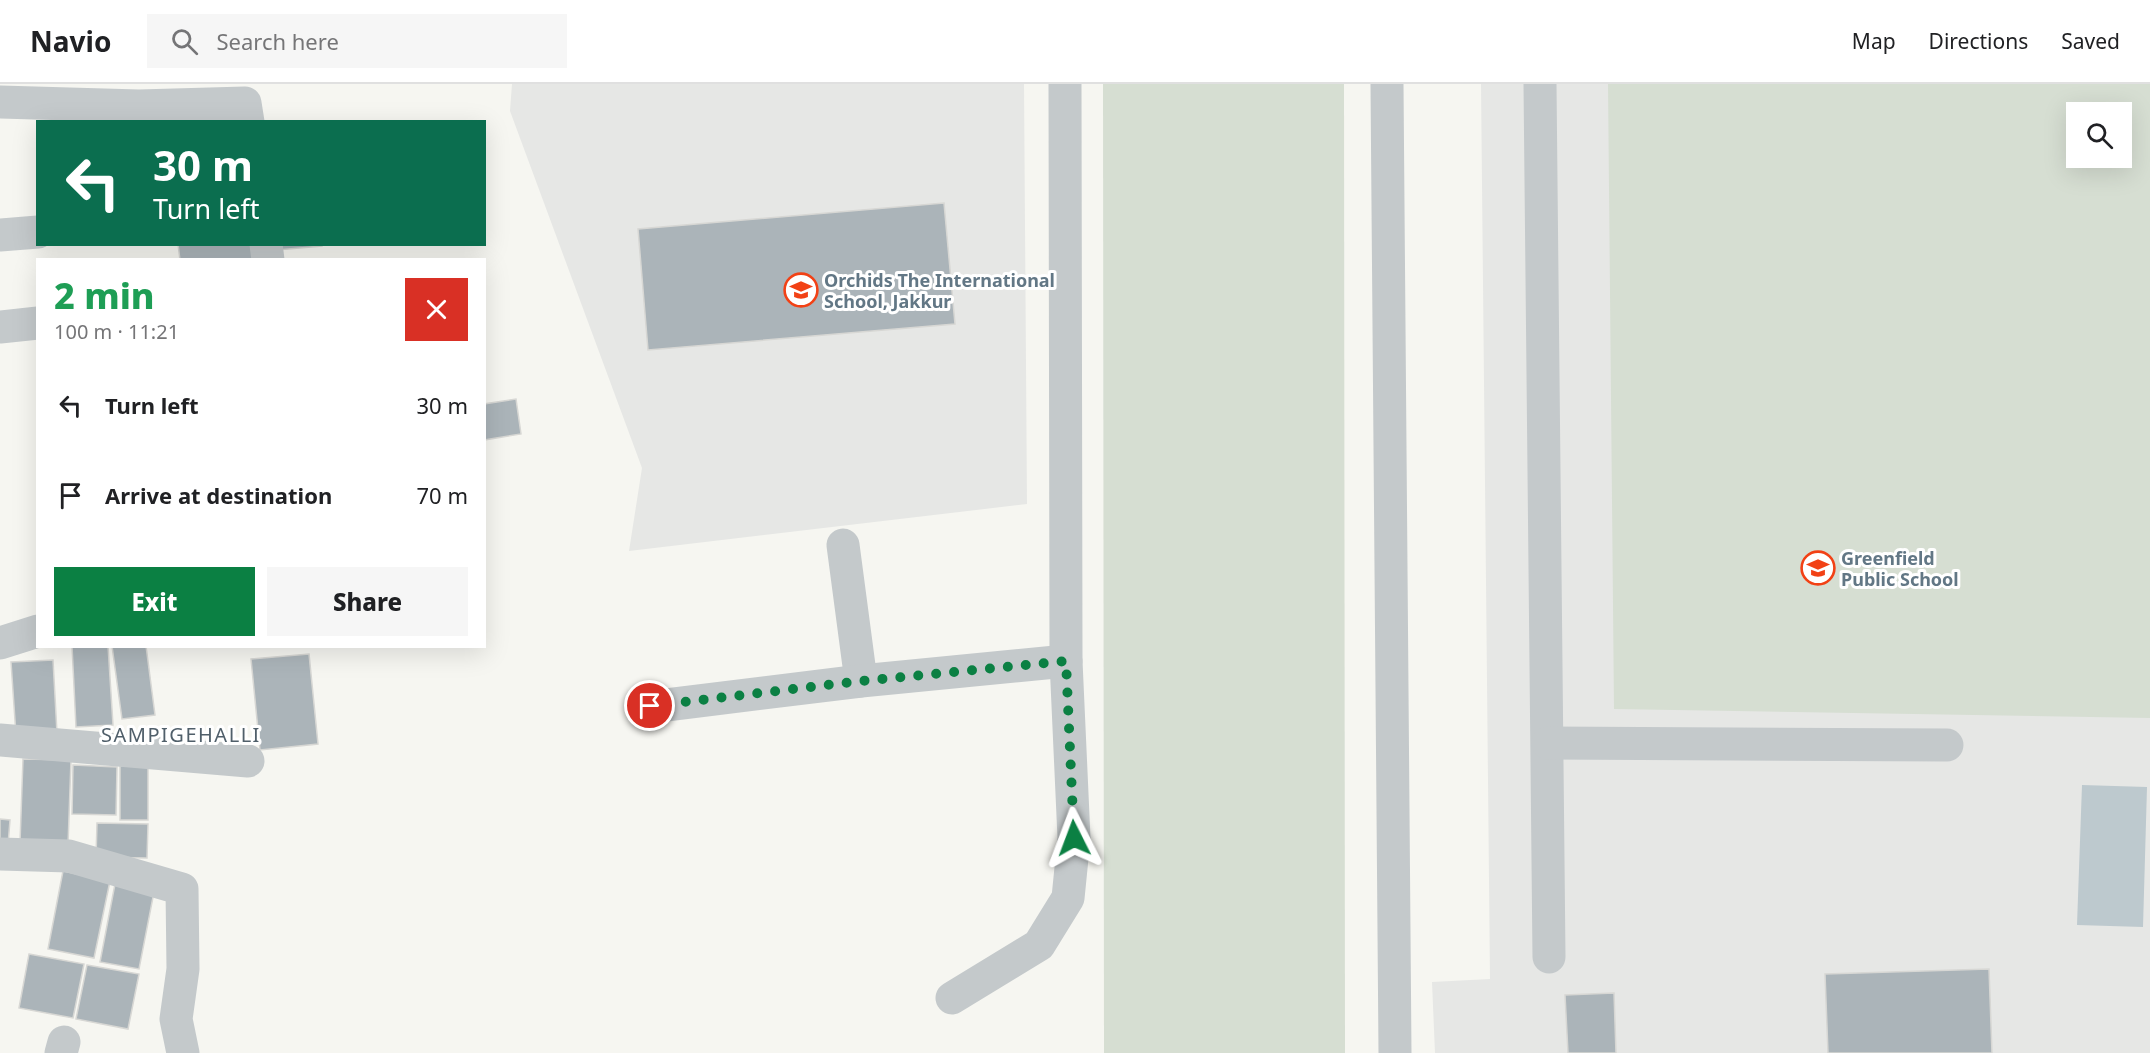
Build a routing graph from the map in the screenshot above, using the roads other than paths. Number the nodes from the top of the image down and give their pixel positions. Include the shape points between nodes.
1 (1065, 84) edge
2 (1387, 84) edge
3 (1540, 84) edge
4 (0, 102) edge
5 (248, 120) edge
6 (36, 232) edge
7 (0, 235) edge
8 (36, 323) edge
9 (0, 327) edge
10 (843, 545) dead end
11 (36, 632) edge
12 (0, 643) edge
13 (1066, 661) junction
14 (861, 681) junction
15 (650, 706) dead end
16 (0, 741) edge
17 (1548, 743) junction
18 (1947, 745) dead end
19 (248, 761) dead end
20 (0, 854) edge
21 (1549, 957) dead end
22 (952, 998) dead end
23 (183, 1053) edge
24 (1395, 1053) edge

1 - 13 street
2 - 24 street
3 - 17 street
4 - 5 street via 139,106 245,103
6 - 7 street
8 - 9 street
10 - 14 street
11 - 12 street
13 - 14 street
13 - 22 street via 1074,838 1068,898 1039,945
14 - 15 street
16 - 19 street
17 - 18 street
17 - 21 street
20 - 23 street via 69,856 182,889 183,969 176,1019

